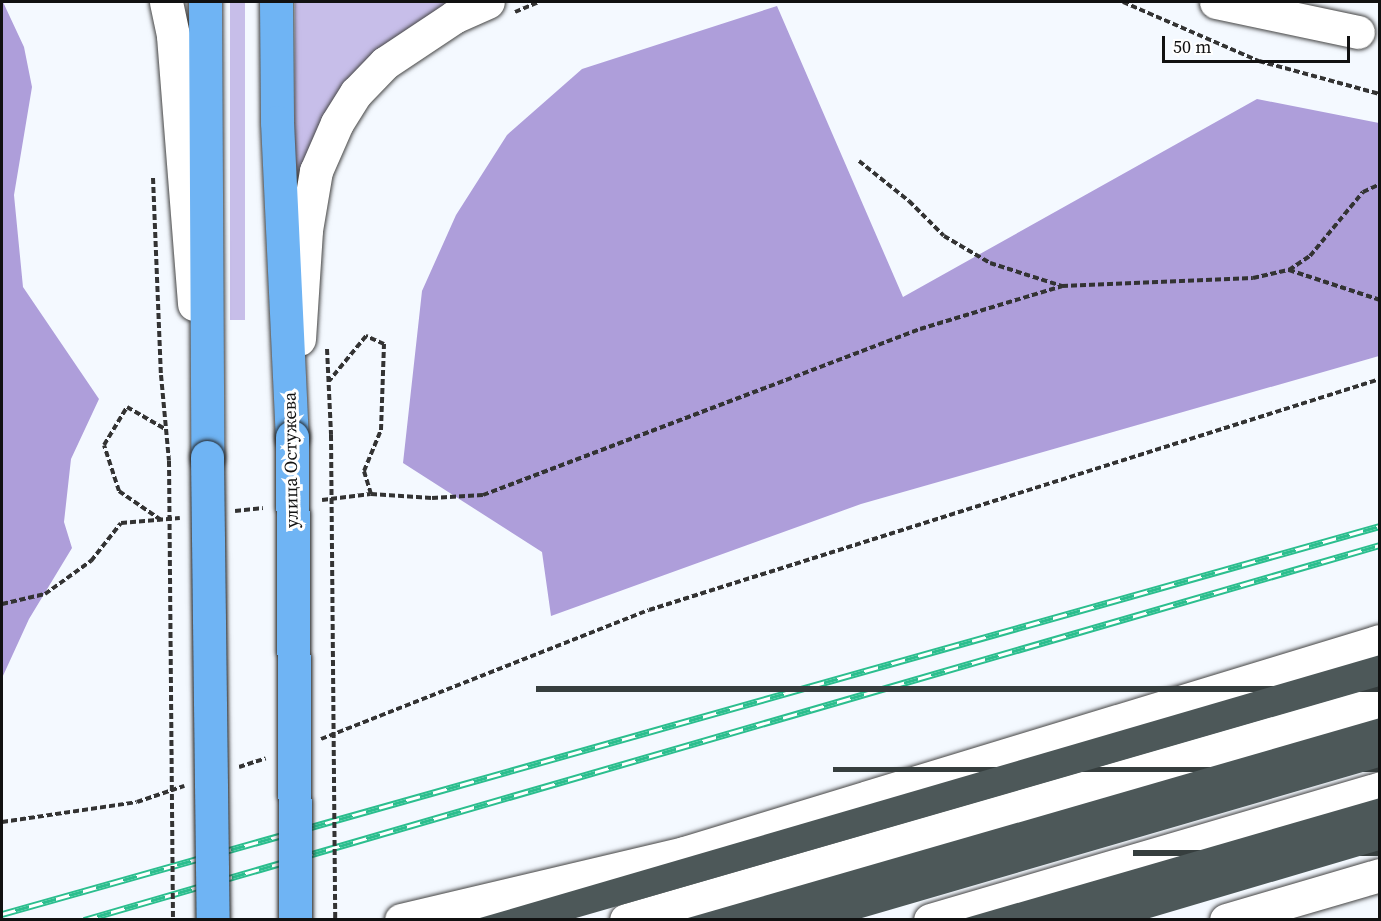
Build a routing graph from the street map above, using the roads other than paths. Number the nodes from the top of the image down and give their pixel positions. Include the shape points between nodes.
1 (166, 2) edge
2 (205, 2) edge
3 (276, 2) edge
4 (1216, 2) edge
5 (1278, 2) edge
6 (1303, 2) edge
7 (499, 8) edge
8 (1369, 34) edge
9 (292, 437) junction
10 (207, 456) junction
11 (1380, 641) edge
12 (1380, 702) edge
13 (1380, 789) edge
14 (1380, 875) edge
15 (213, 920) edge
16 (295, 920) edge
17 (400, 920) edge
18 (626, 920) edge
19 (930, 920) edge
20 (1227, 920) edge

1 - 10 street via 173,36 176,116
2 - 10 main road
3 - 9 main road, улица Остужева via 277,122
4 - 8 street
5 - 8 street
6 - 8 street
7 - 9 street via 454,17 385,63 356,93 326,143 316,171 306,230
9 - 16 main road, улица Остужева, bridge
10 - 15 main road, bridge
11 - 17 street via 684,854
12 - 18 street
13 - 19 street
14 - 20 street

